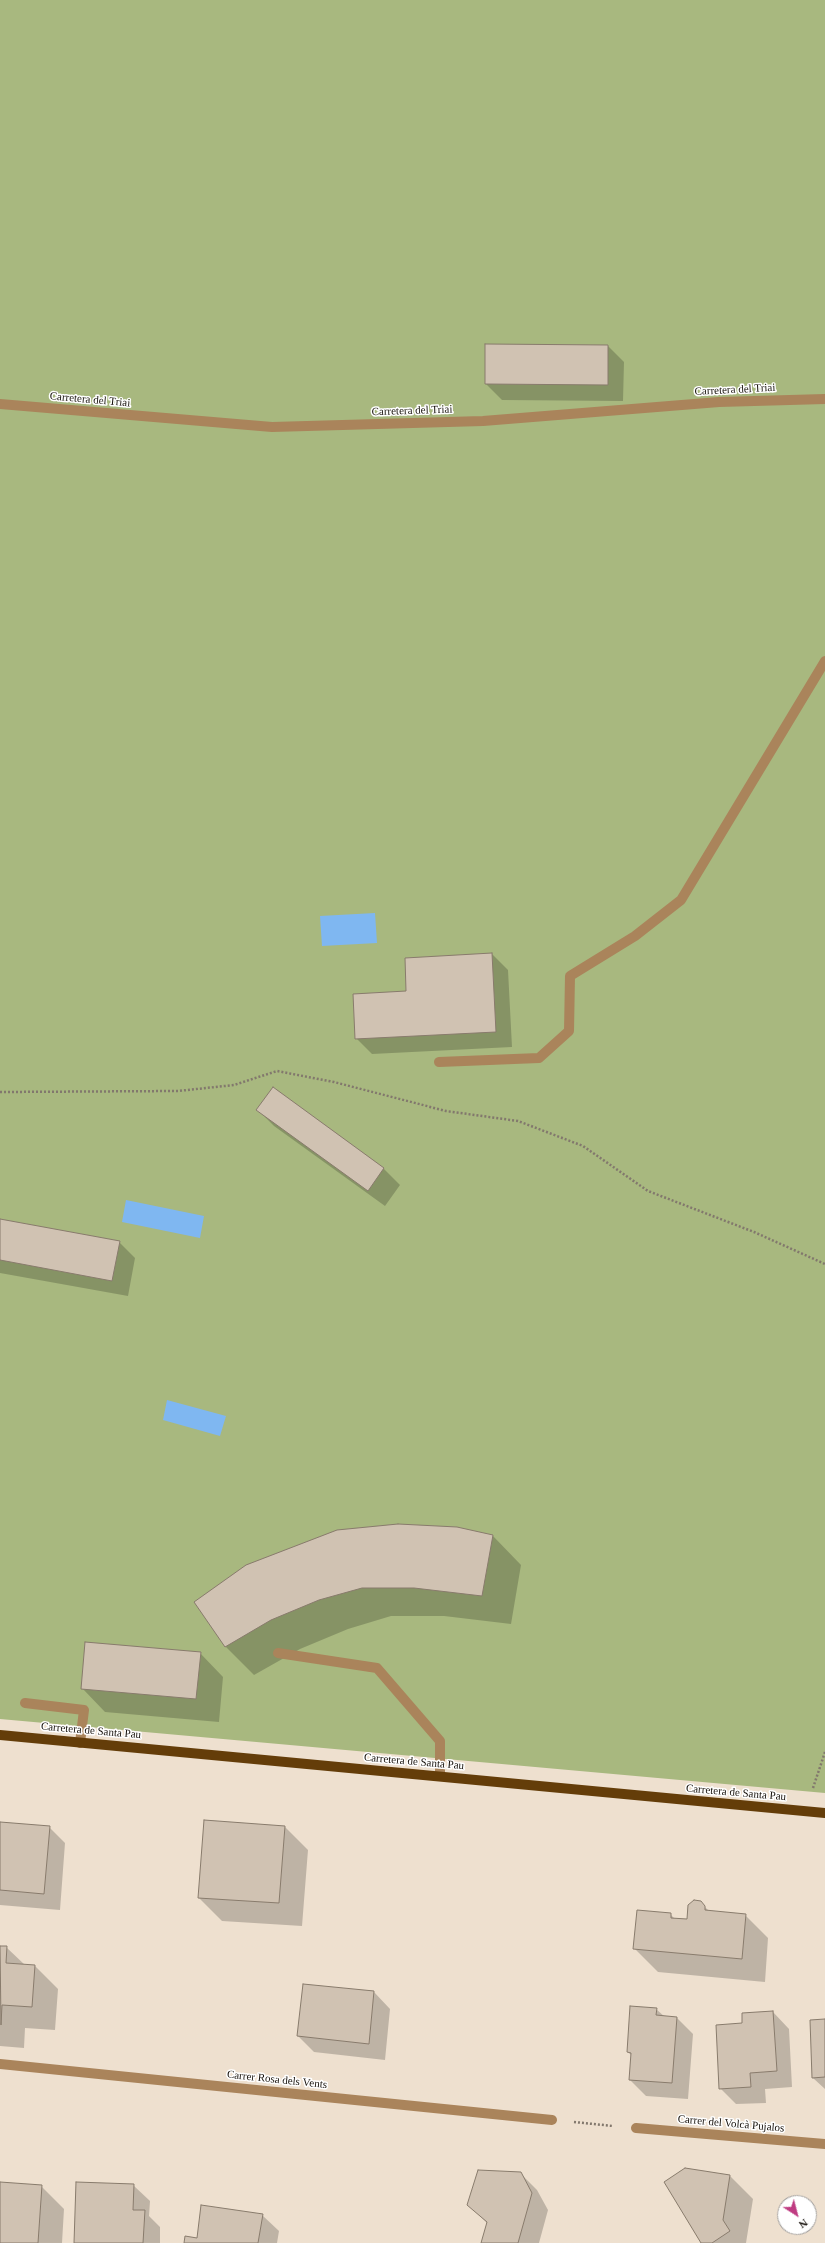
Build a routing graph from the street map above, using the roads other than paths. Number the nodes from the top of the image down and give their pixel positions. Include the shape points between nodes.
1 (825, 399) edge
2 (0, 404) edge
3 (825, 661) edge
4 (439, 1062) dead end
5 (278, 1653) dead end
6 (25, 1703) dead end
7 (0, 1735) edge
8 (80, 1742) junction
9 (440, 1776) junction
10 (825, 1813) edge
11 (0, 2064) edge
12 (552, 2120) road end
13 (636, 2128) road end
14 (825, 2144) edge

1 - 2 street, Carretera del Triai via 719,402 483,421 272,427
3 - 4 street via 681,900 635,936 570,976 569,1032 538,1058
5 - 9 street via 377,1668 440,1741
6 - 8 street via 84,1710
7 - 8 main road, Carretera de Santa Pau
8 - 9 main road, Carretera de Santa Pau
9 - 10 main road, Carretera de Santa Pau
11 - 12 street, Carrer Rosa dels Vents
13 - 14 street, Carrer del Volcà Pujalos

